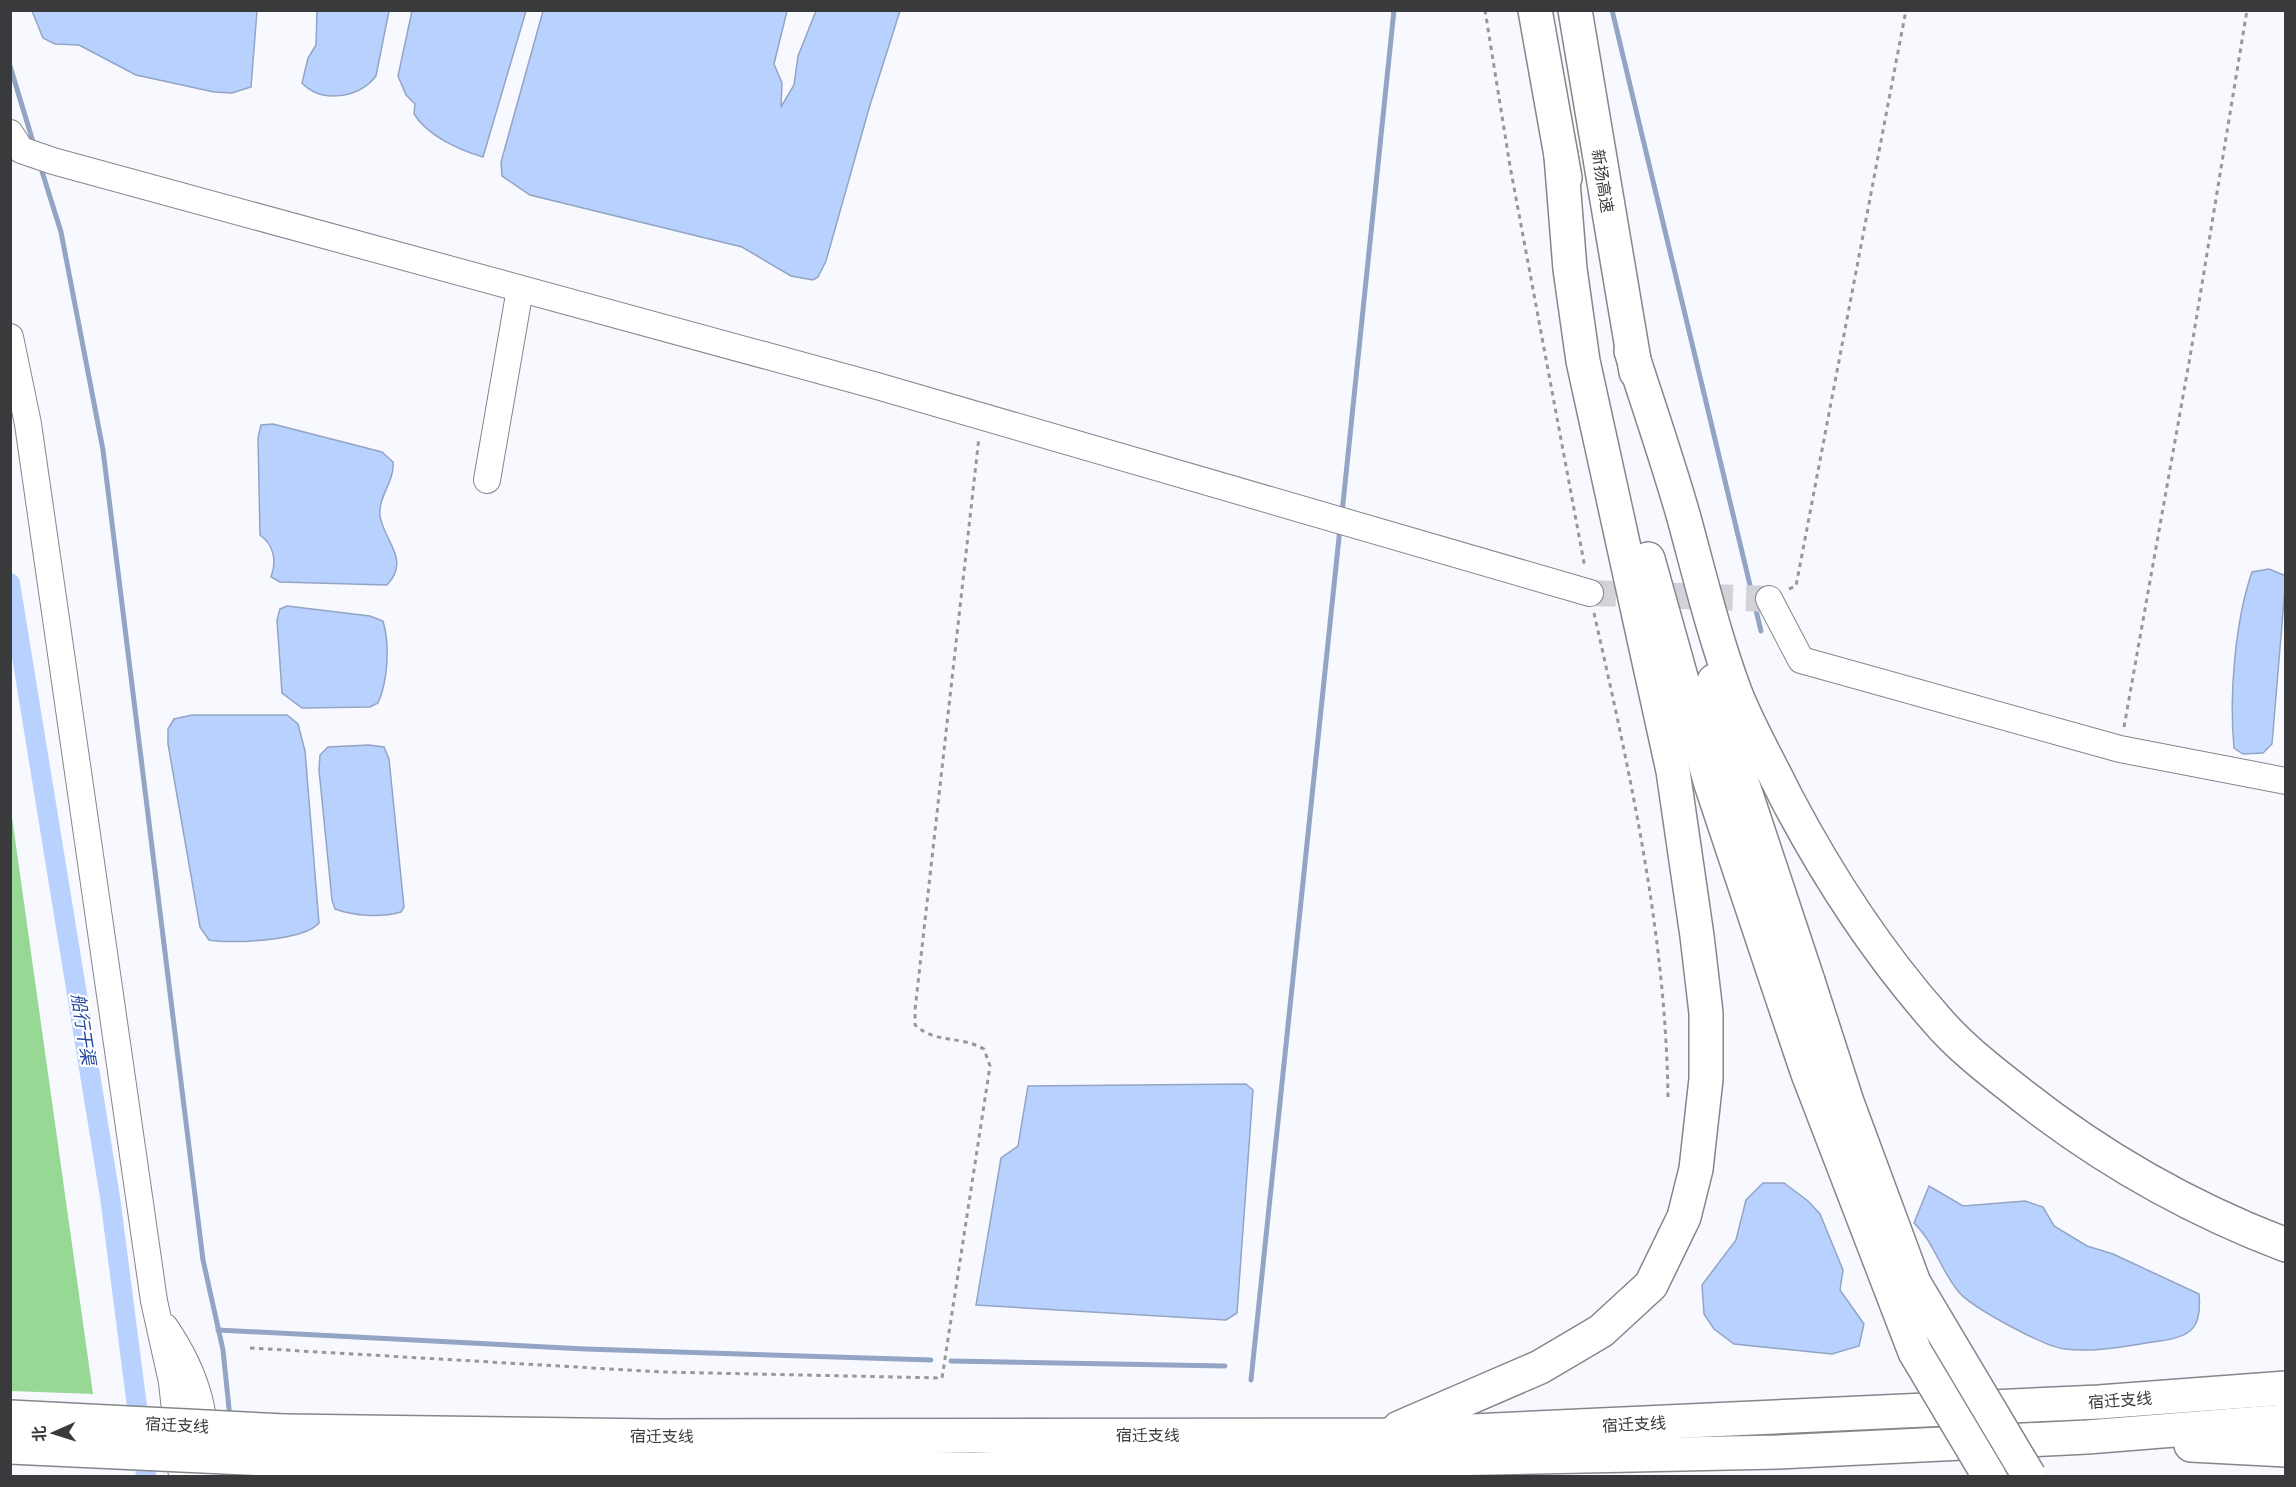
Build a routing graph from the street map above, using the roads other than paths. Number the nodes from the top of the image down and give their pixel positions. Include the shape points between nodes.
1 (1535, 10) edge
2 (1575, 10) edge
3 (10, 133) edge
4 (1561, 156) junction
5 (520, 289) junction
6 (10, 337) edge
7 (1631, 351) junction
8 (487, 480) dead end
9 (1590, 592) tunnel mouth
10 (1769, 599) road end
11 (2286, 781) edge
12 (1793, 982) junction
13 (2286, 1245) edge
14 (157, 1316) junction
15 (2286, 1388) edge
16 (10, 1417) edge
17 (2286, 1421) edge
18 (1385, 1435) junction
19 (2087, 1437) junction
20 (286, 1445) junction
21 (10, 1447) edge
22 (2286, 1450) edge
23 (182, 1476) edge
24 (208, 1476) edge
25 (1989, 1476) edge
26 (2029, 1476) edge

1 - 4 highway
2 - 7 highway, 新扬高速
3 - 5 street via 21,150 37,156
4 - 12 highway via 1599,357 1651,573 1710,781
4 - 18 highway via 1570,269 1583,361 1673,771 1697,936 1707,1013 1706,1079 1696,1169 1684,1217 1651,1285 1601,1331 1540,1367
5 - 8 street
5 - 9 street via 981,415
6 - 14 street via 30,436
7 - 12 highway
7 - 13 highway via 1683,516 1716,638 1737,696 1810,842 1839,893 1886,960 1938,1021 1988,1068 2092,1149 2234,1226
10 - 11 street via 1801,660 2120,749
12 - 25 highway, bridge via 1816,1093 1915,1352
12 - 26 highway, bridge via 1847,1102 1914,1283
14 - 23 street via 172,1382
14 - 24 street via 185,1356 196,1385 207,1441
15 - 18 highway, 宿迁支线 via 2099,1402
16 - 20 highway, 宿迁支线, bridge
17 - 19 highway, 宿迁支线
18 - 20 highway, 宿迁支线 via 656,1437
19 - 20 highway, 宿迁支线 via 1778,1452 972,1469
19 - 22 highway
20 - 21 highway, 宿迁支线, bridge

